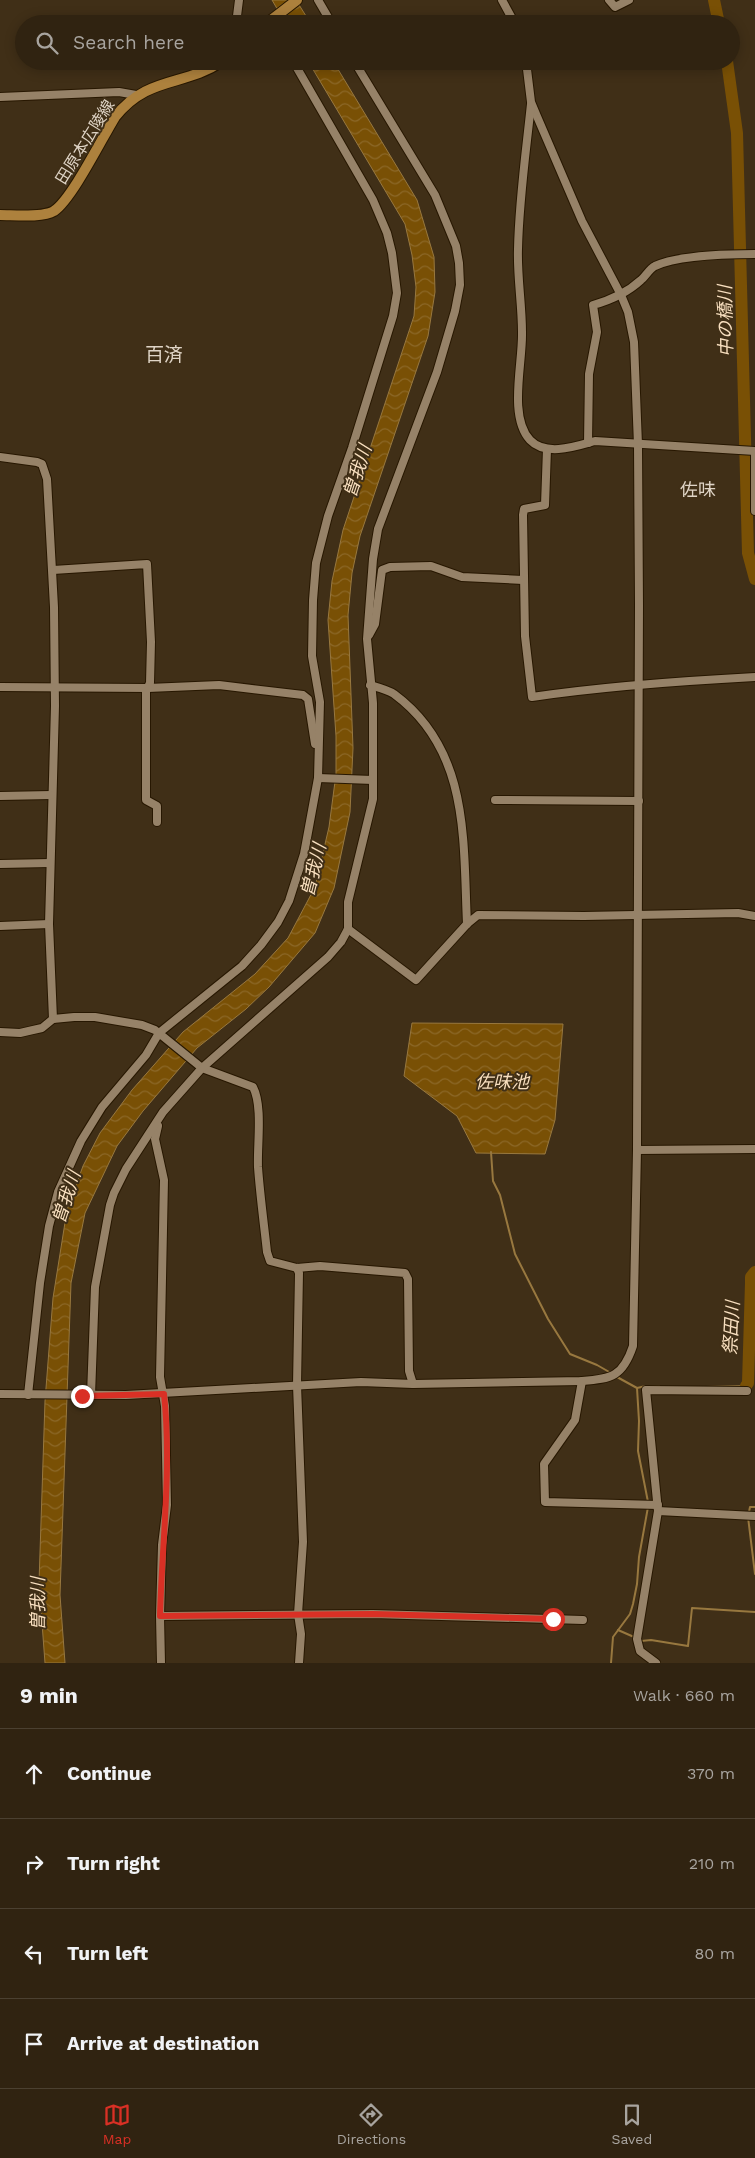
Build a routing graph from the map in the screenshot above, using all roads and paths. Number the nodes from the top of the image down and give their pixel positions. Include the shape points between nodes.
1 (238, 0) edge
2 (297, 0) edge
3 (318, 0) edge
4 (502, 0) edge
5 (609, 0) edge
6 (629, 0) edge
7 (237, 15) edge
8 (278, 15) edge
9 (327, 15) edge
10 (510, 15) edge
11 (204, 70) edge
12 (298, 70) edge
13 (359, 70) edge
14 (527, 70) edge
15 (136, 95) junction
16 (0, 97) edge
17 (531, 102) junction
18 (0, 215) edge
19 (754, 254) edge
20 (621, 295) junction
21 (588, 444) junction
22 (638, 445) junction
23 (547, 449) junction
24 (755, 451) edge
25 (0, 457) edge
26 (755, 511) edge
27 (53, 570) junction
28 (523, 580) junction
29 (367, 639) junction
30 (755, 677) edge
31 (638, 684) junction
32 (370, 685) junction
33 (54, 686) junction
34 (0, 687) edge
35 (148, 688) junction
36 (317, 761) junction
37 (320, 779) junction
38 (370, 780) junction
39 (51, 795) junction
40 (0, 796) edge
41 (495, 800) dead end
42 (638, 801) junction
43 (157, 822) dead end
44 (50, 863) junction
45 (0, 864) edge
46 (638, 915) junction
47 (755, 916) edge
48 (49, 924) junction
49 (467, 924) junction
50 (0, 926) edge
51 (348, 929) junction
52 (53, 1019) junction
53 (0, 1032) edge
54 (163, 1035) junction
55 (200, 1067) junction
56 (163, 1112) junction
57 (755, 1149) edge
58 (636, 1150) junction
59 (297, 1268) junction
60 (582, 1381) junction
61 (413, 1384) junction
62 (297, 1385) junction
63 (746, 1390) dead end
64 (0, 1394) edge
65 (164, 1394) junction
66 (28, 1395) junction
67 (87, 1395) junction
68 (658, 1508) junction
69 (755, 1516) edge
70 (298, 1614) junction
71 (160, 1616) junction
72 (583, 1620) dead end
73 (161, 1663) edge
74 (299, 1663) edge
75 (656, 1663) edge

1 - 7 street
2 - 8 main road
3 - 9 street
4 - 10 street
5 - 6 street via 615,7
11 - 15 main road, 田原本広陵線
12 - 36 street via 373,200 387,233 397,293 388,332 328,516 316,563 312,656 320,702
13 - 29 street via 435,195 456,246 460,286 437,372 378,529
14 - 17 street
15 - 16 street via 119,92
15 - 18 main road, 田原本広陵線 via 115,117 69,196 53,212
17 - 20 street via 582,221
17 - 23 street via 518,249 522,334 518,412 528,438
19 - 20 street via 669,261 653,267
20 - 21 street via 593,304 597,332 589,374
20 - 22 street via 634,342
21 - 22 street via 595,441
21 - 23 street
22 - 24 street
22 - 31 street
23 - 28 street via 545,505 524,509
24 - 26 street
25 - 27 street via 42,464 47,479
27 - 33 street
27 - 35 street via 147,564 152,642
28 - 29 street via 462,576 431,566 390,566 382,570 375,624
28 - 31 street via 532,697
29 - 32 street
30 - 31 street
31 - 42 street
32 - 38 street
32 - 49 street via 393,693 422,719 444,751 460,806
33 - 34 street
33 - 35 street
33 - 39 street
35 - 36 street via 219,685 303,695 308,699
35 - 43 street via 146,800 157,806
36 - 37 street
37 - 38 street
37 - 54 street via 296,883 278,922 242,966
38 - 51 street via 371,807 348,902
39 - 40 street
39 - 44 street
41 - 42 street
42 - 46 street
44 - 45 street
44 - 48 street
46 - 47 street via 738,913
46 - 49 street via 478,915
46 - 58 street
48 - 50 street
48 - 52 street
49 - 51 street via 416,980
51 - 55 street via 328,957
52 - 53 street via 42,1028 20,1033
52 - 54 street via 95,1017 142,1025
54 - 55 street
54 - 66 street via 102,1107 81,1141 58,1192 40,1283
55 - 56 street
55 - 59 street via 253,1086 266,1252 270,1261
56 - 65 street via 155,1139 164,1180 160,1377
56 - 67 street via 126,1170 110,1205 95,1287
57 - 58 street
58 - 60 street via 633,1346 626,1366 618,1373 608,1378
59 - 61 street via 320,1266 405,1272 408,1279 409,1371
59 - 62 street
60 - 61 street
60 - 68 street via 575,1420 544,1464 545,1502
61 - 62 street
62 - 65 street
62 - 70 street via 302,1542
63 - 68 street via 646,1390
64 - 66 street
65 - 67 street
65 - 71 street via 167,1505
66 - 67 street
68 - 69 street
68 - 75 street via 637,1639 640,1651
70 - 71 street
70 - 72 street
70 - 74 street via 301,1634
71 - 73 street

